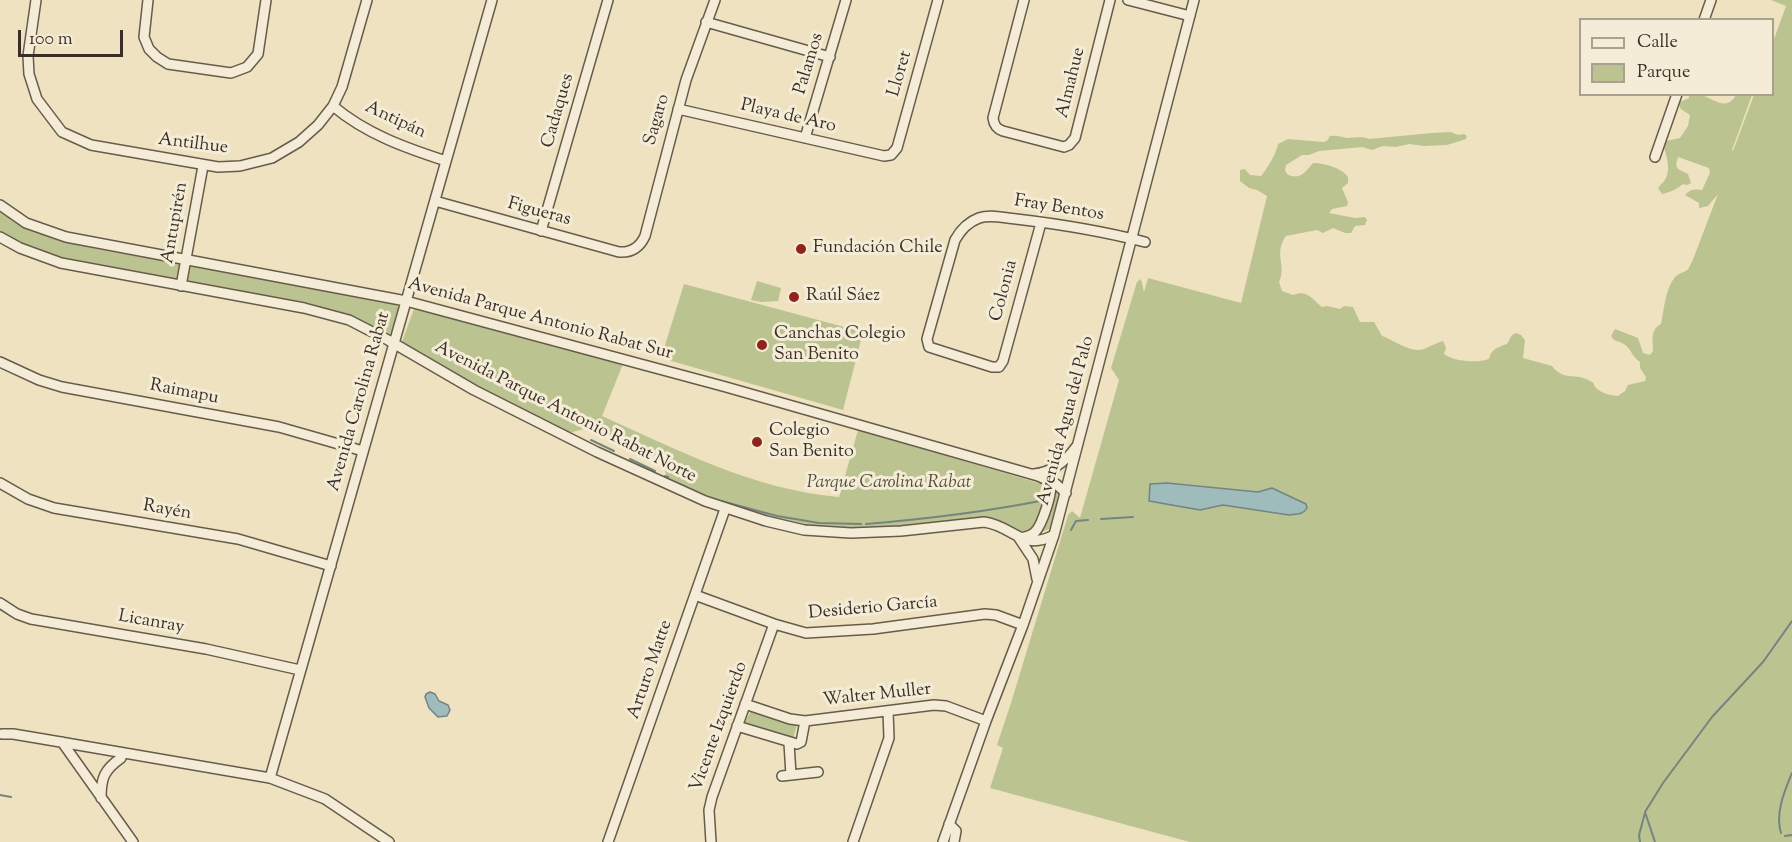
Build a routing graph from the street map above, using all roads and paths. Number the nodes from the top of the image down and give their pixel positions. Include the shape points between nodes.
1 (36, 0) edge
2 (148, 0) edge
3 (266, 0) edge
4 (368, 0) edge
5 (492, 0) edge
6 (608, 0) edge
7 (715, 0) edge
8 (846, 0) edge
9 (938, 0) edge
10 (1024, 0) edge
11 (1110, 0) edge
12 (1128, 0) edge
13 (1194, 0) edge
14 (1711, 0) edge
15 (1190, 16) junction
16 (1705, 18) edge
17 (706, 22) junction
18 (830, 57) junction
19 (1676, 96) edge
20 (333, 106) junction
21 (678, 109) junction
22 (805, 138) junction
23 (891, 155) joint
24 (1655, 157) dead end
25 (446, 161) junction
26 (203, 166) junction
27 (435, 201) junction
28 (0, 205) edge
29 (1041, 223) junction
30 (542, 231) junction
31 (0, 237) edge
32 (1132, 239) junction
33 (1145, 242) dead end
34 (635, 249) joint
35 (186, 260) junction
36 (181, 286) junction
37 (406, 301) junction
38 (394, 344) junction
39 (929, 347) joint
40 (0, 362) edge
41 (1079, 442) junction
42 (363, 451) junction
43 (1031, 474) junction
44 (1050, 481) junction
45 (0, 483) edge
46 (1066, 493) junction
47 (725, 509) junction
48 (1054, 534) junction
49 (1019, 537) junction
50 (331, 566) junction
51 (1036, 586) junction
52 (695, 595) junction
53 (0, 603) edge
54 (774, 624) junction
55 (1023, 625) junction
56 (300, 670) junction
57 (745, 704) junction
58 (888, 711) junction
59 (805, 721) junction
60 (986, 721) junction
61 (737, 726) junction
62 (1, 734) edge
63 (789, 743) junction
64 (64, 745) junction
65 (121, 758) junction
66 (180, 763) junction
67 (818, 772) dead end
68 (270, 778) junction
69 (100, 798) junction
70 (950, 824) junction
71 (133, 842) edge
72 (389, 842) edge
73 (608, 842) edge
74 (711, 842) edge
75 (853, 842) edge
76 (943, 842) edge
77 (954, 842) edge

1 - 26 street, Antilhue via 29,74 37,99 62,132 91,146
2 - 3 street via 144,37 157,57 173,66 231,73 247,67 258,54
4 - 20 street, Antilhue
5 - 25 street, Avenida Carolina Rabat
6 - 30 street, Cadaques
7 - 17 street, Sagaro
8 - 18 street, Palamos
9 - 23 street, Lloret via 897,148
10 - 11 street, Almahue via 993,123 1003,131 1064,147 1075,138
12 - 15 street
13 - 15 street, Avenida Agua del Palo
14 - 16 street
15 - 32 street, Avenida Agua del Palo
17 - 18 street
17 - 21 street, Sagaro
18 - 22 street, Palamos
19 - 24 street
20 - 25 street, Antipán via 389,141
20 - 26 street, Antilhue via 312,130 281,154 240,166
21 - 22 street, Playa de Aro
21 - 34 street, Sagaro via 645,236
22 - 23 street, Playa de Aro
25 - 27 street, Avenida Carolina Rabat
26 - 35 street, Antupirén
27 - 30 street, Figueras
27 - 37 street, Avenida Carolina Rabat
28 - 35 street, Avenida Parque Antonio Rabat Sur via 26,223 52,233
29 - 32 street, Fray Bentos
29 - 39 street, Fray Bentos via 979,218 958,236 927,339
29 - 39 street, Colonia via 999,367
30 - 34 street, Figueras via 619,252
31 - 36 street, Avenida Parque Antonio Rabat Norte via 61,263
32 - 33 street, Fray Bentos
32 - 41 street, Avenida Agua del Palo
35 - 36 street, Antupirén
35 - 37 street, Avenida Parque Antonio Rabat Sur
36 - 38 street, Avenida Parque Antonio Rabat Norte via 327,313
37 - 38 street, Avenida Carolina Rabat
37 - 43 street, Avenida Parque Antonio Rabat Sur
38 - 42 street, Avenida Carolina Rabat
38 - 47 street, Avenida Parque Antonio Rabat Norte via 523,415
40 - 42 street, Raimapu via 62,387 279,427
41 - 43 street via 1056,466
41 - 46 street, Avenida Agua del Palo
42 - 50 street, Avenida Carolina Rabat
43 - 44 street, Avenida Parque Antonio Rabat Sur
44 - 46 street, Avenida Parque Antonio Rabat Sur
44 - 49 street via 1052,491 1038,527 1032,535
45 - 50 street, Rayén via 36,502 66,510 238,539
46 - 48 street, Avenida Agua del Palo
47 - 49 street, Avenida Parque Antonio Rabat Norte via 823,532 862,533 984,522
47 - 52 street, Arturo Matte
48 - 49 street, Avenida Parque Antonio Rabat Norte via 1035,542
48 - 51 street, Avenida Agua del Palo
49 - 51 street via 1033,559
50 - 56 street, Avenida Carolina Rabat
51 - 55 street, Avenida Agua del Palo
52 - 54 street, Desiderio García
52 - 73 street, Arturo Matte
53 - 56 street, Licanray via 31,619 206,649
54 - 55 street, Desiderio García via 814,633 985,614
54 - 57 street, Vicente Izquierdo
55 - 60 street, Avenida Agua del Palo
56 - 68 street, Avenida Carolina Rabat
57 - 59 street, Walter Muller
57 - 61 street, Vicente Izquierdo
58 - 59 street, Walter Muller
58 - 60 street, Walter Muller via 940,705
58 - 75 street via 889,738
59 - 63 street, Walter Muller via 801,742
60 - 70 street, Avenida Agua del Palo
61 - 63 street
61 - 74 street, Vicente Izquierdo via 711,801
62 - 64 street
63 - 67 street via 786,775
64 - 65 street
64 - 66 street
64 - 69 street
65 - 66 street via 168,765
65 - 69 street via 103,775
66 - 68 street
68 - 72 street via 325,799
69 - 71 street
70 - 76 street, Avenida Agua del Palo
70 - 77 street via 956,831

